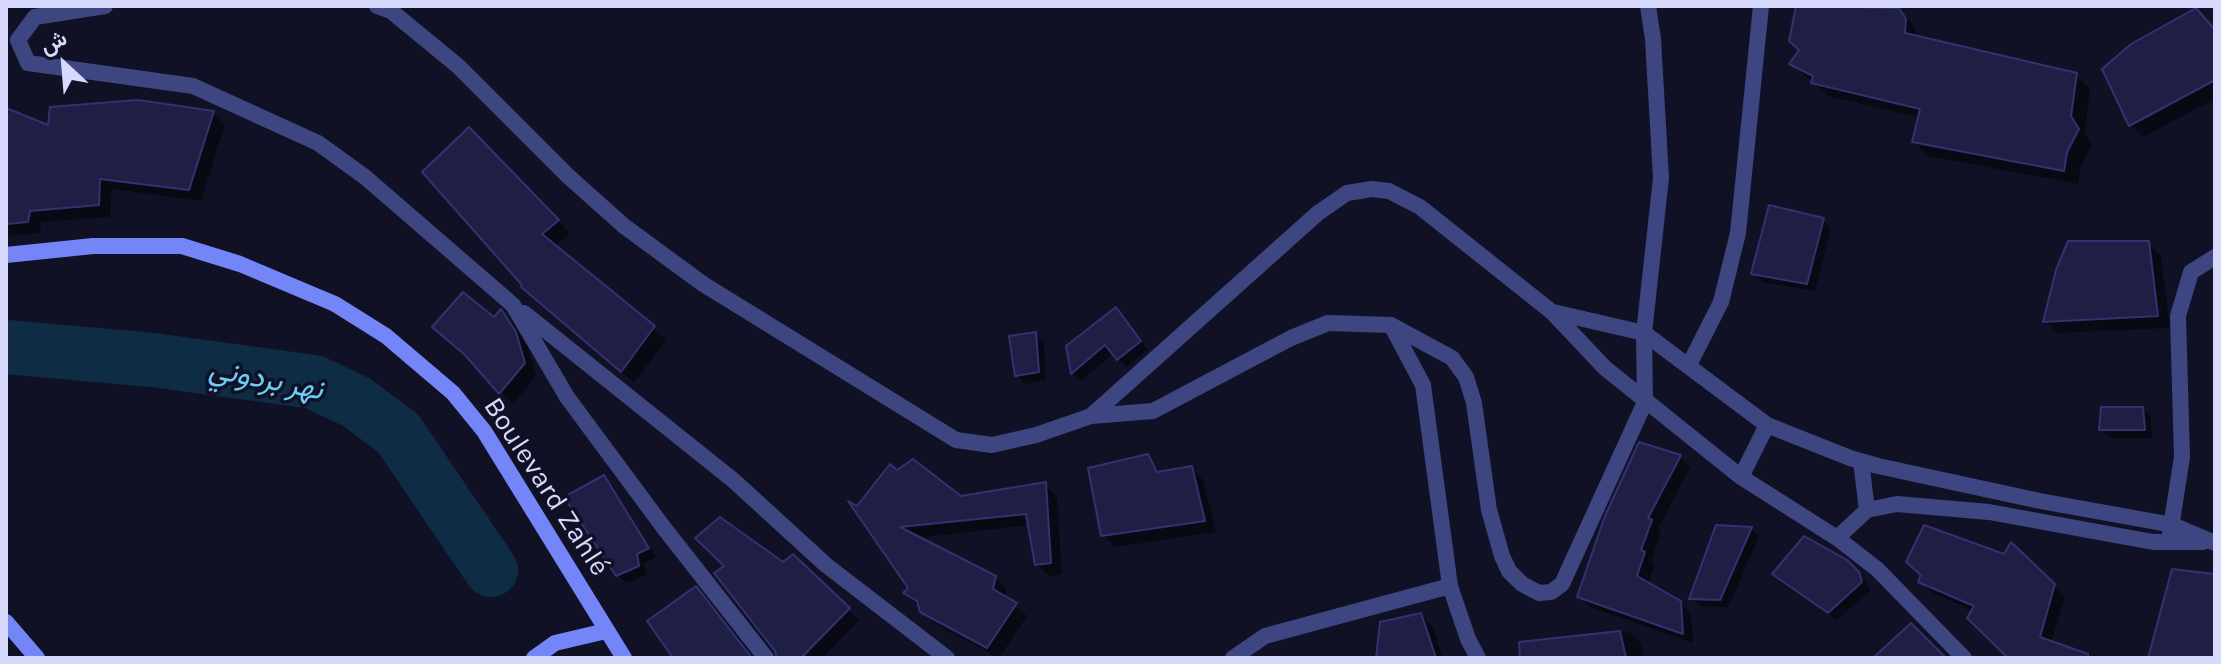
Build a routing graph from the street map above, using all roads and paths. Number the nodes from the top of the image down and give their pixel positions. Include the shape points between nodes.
1 (105, 6) edge
2 (377, 6) edge
3 (1648, 6) edge
4 (1761, 6) edge
5 (6, 255) edge
6 (2215, 257) edge
7 (513, 305) junction
8 (1552, 312) junction
9 (1391, 325) junction
10 (1644, 333) junction
11 (1689, 365) junction
12 (1645, 402) junction
13 (1091, 416) junction
14 (1767, 425) junction
15 (1861, 461) junction
16 (1741, 477) junction
17 (1867, 510) junction
18 (2173, 525) junction
19 (1837, 538) junction
20 (2212, 542) edge
21 (2168, 543) junction
22 (1450, 586) junction
23 (6, 622) edge
24 (606, 631) junction
25 (37, 658) edge
26 (534, 658) edge
27 (624, 658) edge
28 (766, 658) edge
29 (947, 658) edge
30 (1233, 658) edge
31 (1478, 658) edge
32 (1964, 658) edge

1 - 7 street via 35,17 18,40 28,63 193,86 318,143
2 - 13 street via 391,11 458,66 624,226 703,284 956,440 992,445
3 - 10 street via 1661,178
4 - 11 street via 1738,233 1721,302
5 - 24 main road, Boulevard Zahlé via 93,246 182,246 335,304 403,348 453,393 484,431
6 - 18 street via 2191,272 2178,316 2182,457
7 - 28 street via 567,397
7 - 29 street via 733,480 826,565
8 - 10 street
8 - 12 street
8 - 13 street via 1420,207 1389,191 1347,193
9 - 12 street via 1452,358 1466,377 1502,556 1509,571 1539,593 1562,584
9 - 13 street via 1328,323 1153,411
9 - 22 street via 1423,385
10 - 11 street
10 - 12 street
11 - 14 street
12 - 16 street
14 - 15 street
14 - 16 street
15 - 17 street
15 - 18 street
16 - 19 street
17 - 19 street
17 - 21 street via 1897,504 1989,512
18 - 20 street
18 - 21 street
19 - 32 street via 1877,569
20 - 21 street
22 - 30 street via 1265,636
22 - 31 street
23 - 25 main road
24 - 26 main road via 555,643
24 - 27 main road, Boulevard Zahlé

